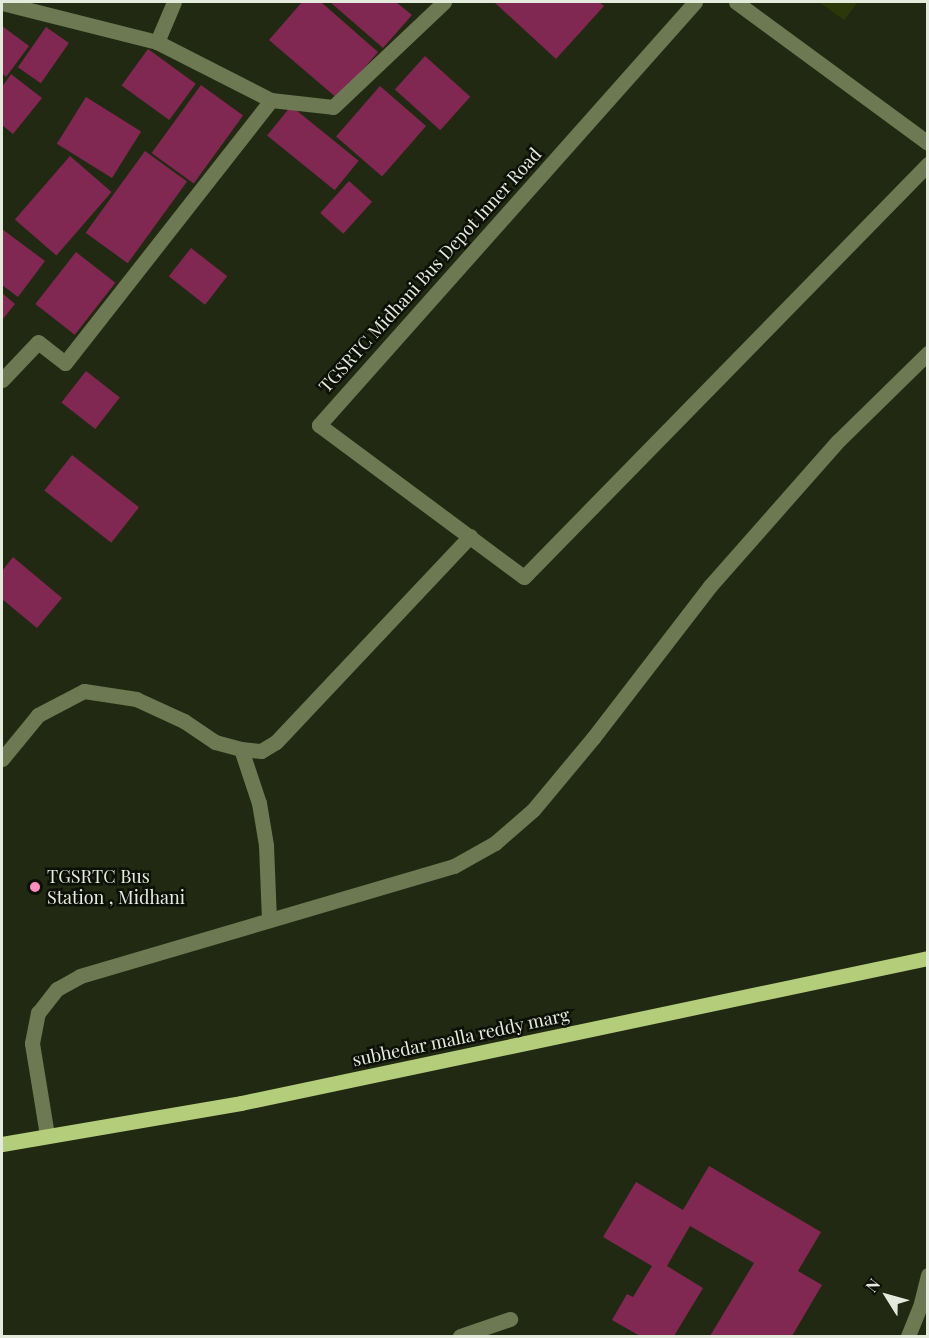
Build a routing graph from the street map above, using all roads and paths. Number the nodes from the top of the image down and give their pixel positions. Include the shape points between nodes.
1 (174, 2) edge
2 (444, 2) edge
3 (695, 2) edge
4 (736, 2) edge
5 (2, 3) edge
6 (157, 42) junction
7 (271, 100) junction
8 (927, 143) edge
9 (927, 164) edge
10 (927, 353) edge
11 (2, 380) edge
12 (470, 536) junction
13 (241, 749) junction
14 (2, 759) edge
15 (269, 920) junction
16 (927, 958) edge
17 (47, 1135) junction
18 (2, 1144) edge
19 (927, 1275) edge
20 (510, 1319) dead end
21 (460, 1336) edge
22 (908, 1336) edge

1 - 6 street
2 - 7 street via 333,107
3 - 12 street, TGSRTC Midhani Bus Depot Inner Road via 318,425
4 - 8 street
5 - 6 street
6 - 7 street
7 - 11 street via 65,363 38,342
9 - 12 street, TGSRTC Midhani Bus Depot Inner Road via 524,578
10 - 15 street via 838,441 710,586 533,810 495,843 454,866
12 - 13 street via 276,742 261,751
13 - 14 street via 215,742 183,721 136,699 84,691 38,716
13 - 15 street via 259,803 266,844
15 - 17 street via 80,976 57,989 38,1013 32,1043
16 - 17 main road, subhedar malla reddy marg via 241,1103
17 - 18 main road, subhedar malla reddy marg
19 - 22 street
20 - 21 street

